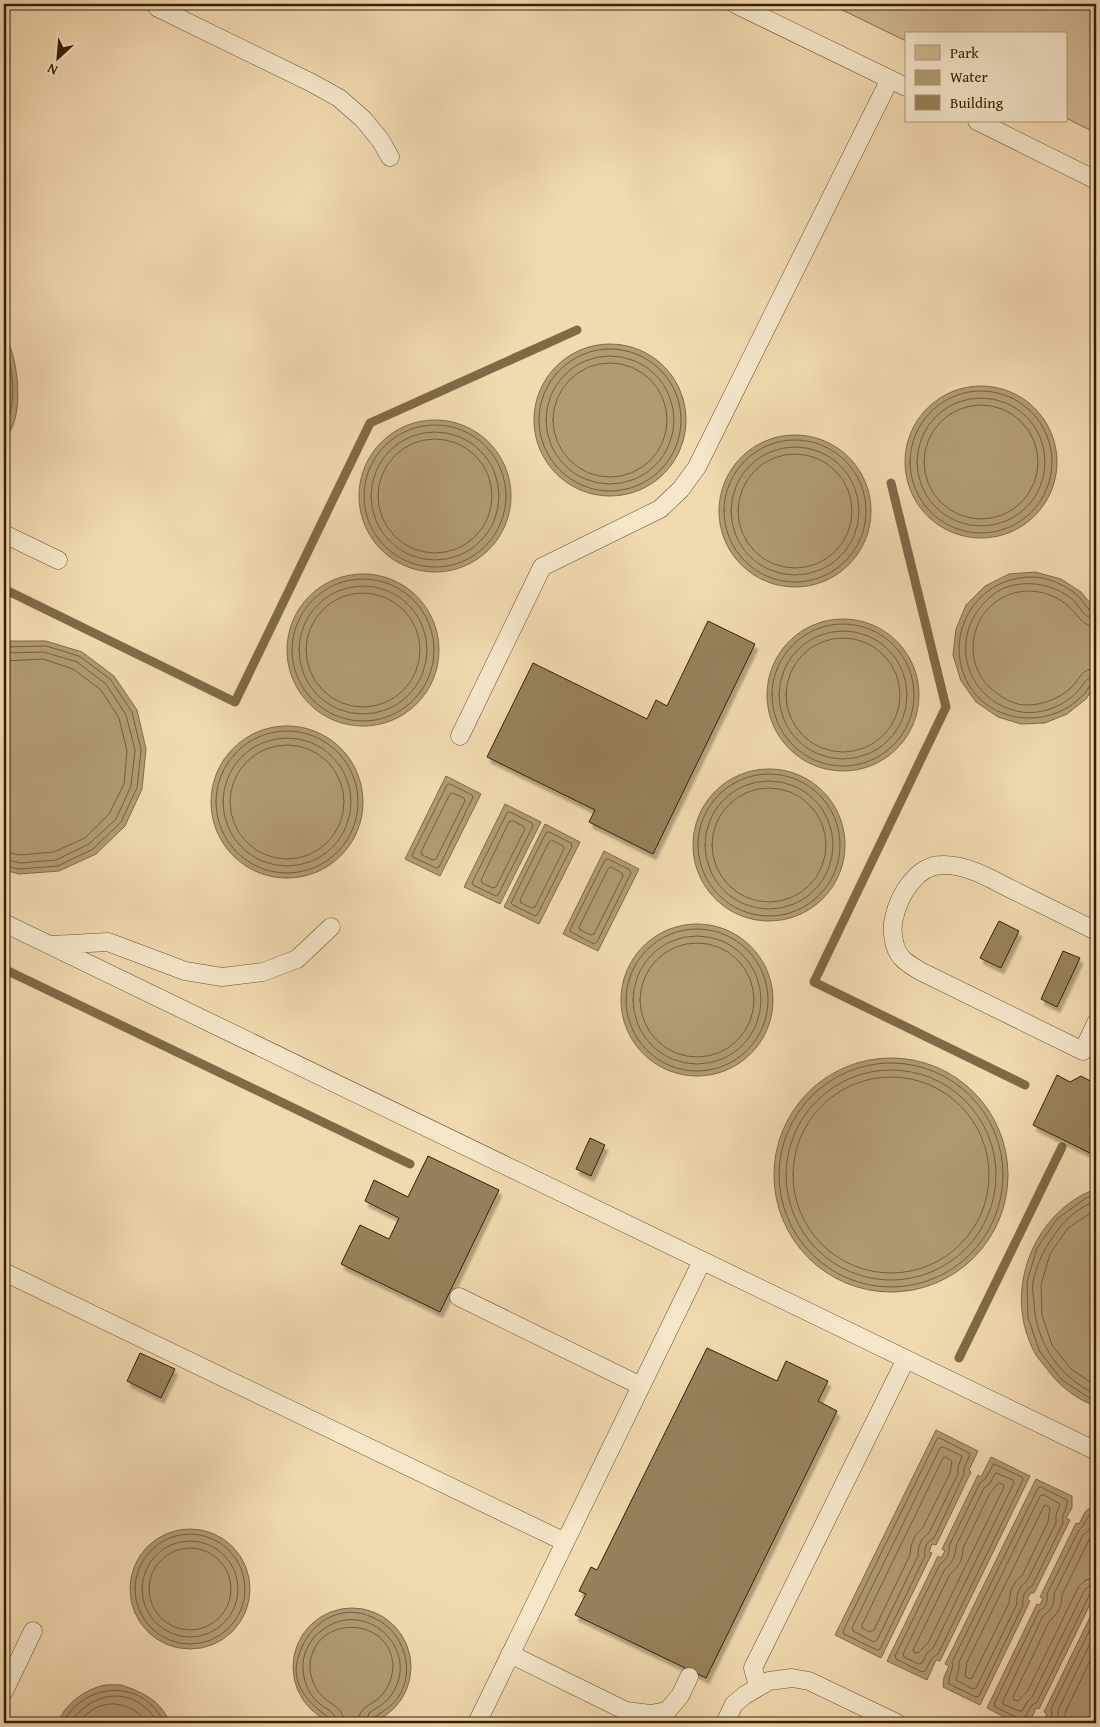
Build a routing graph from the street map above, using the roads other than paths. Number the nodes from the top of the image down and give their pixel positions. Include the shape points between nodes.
1 (156, 4) edge
2 (735, 4) edge
3 (890, 78) junction
4 (905, 86) edge
5 (979, 122) edge
6 (390, 157) dead end
7 (1096, 180) edge
8 (4, 534) edge
9 (58, 560) dead end
10 (460, 736) dead end
11 (4, 923) edge
12 (331, 927) dead end
13 (1096, 931) edge
14 (50, 946) junction
15 (1096, 1023) edge
16 (702, 1260) junction
17 (4, 1272) edge
18 (460, 1297) dead end
19 (906, 1359) junction
20 (641, 1386) junction
21 (1096, 1451) edge
22 (565, 1542) junction
23 (33, 1631) dead end
24 (510, 1654) junction
25 (689, 1677) dead end
26 (758, 1686) junction
27 (4, 1691) edge
28 (477, 1723) edge
29 (724, 1723) edge
30 (897, 1723) edge

1 - 6 lane via 158,8 339,98 363,119
2 - 3 lane
3 - 4 lane
3 - 10 lane via 697,467 681,490 660,509 542,567
5 - 7 lane
8 - 9 lane
11 - 14 lane
12 - 14 lane via 297,959 263,972 222,977 184,971 108,942
13 - 15 lane via 986,877 962,867 941,864 921,871 898,903 893,919 894,940 901,957 920,971 1083,1051
14 - 16 lane
16 - 19 lane
16 - 20 lane
17 - 22 lane
18 - 20 lane
19 - 21 lane
19 - 26 lane via 753,1668
20 - 22 lane
22 - 24 lane
23 - 27 lane
24 - 25 lane via 626,1711 650,1714 667,1711 680,1696
24 - 28 lane
26 - 29 lane via 734,1704
26 - 30 lane via 779,1679 809,1681

